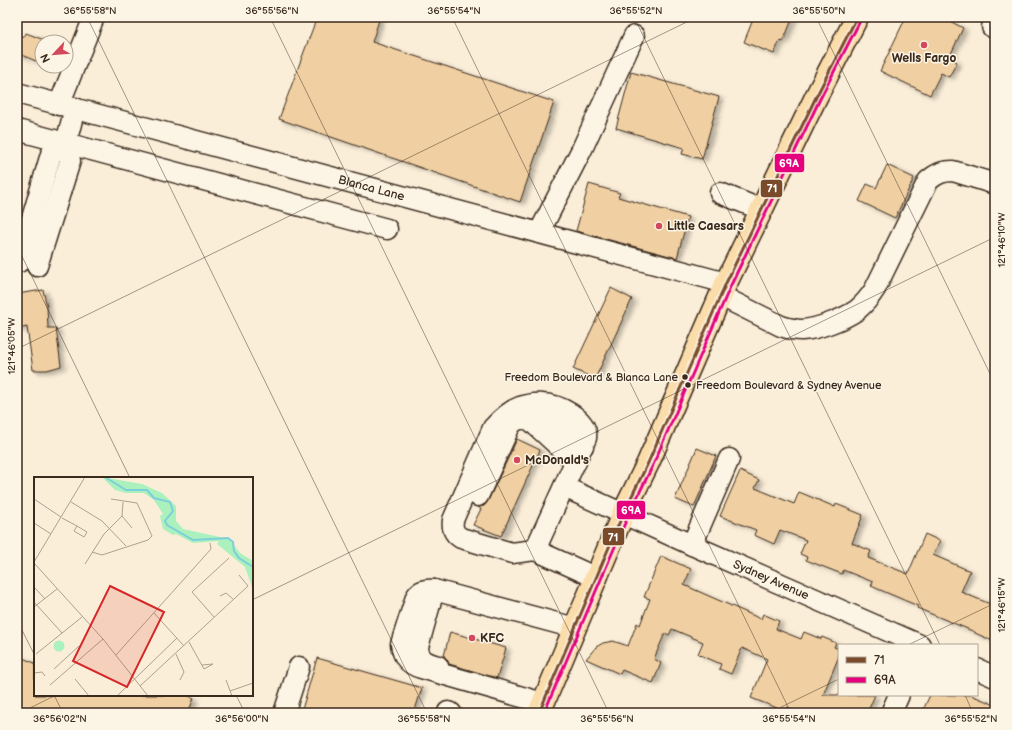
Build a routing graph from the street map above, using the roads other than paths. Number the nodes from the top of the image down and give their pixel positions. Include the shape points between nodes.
1 (94, 17) edge
2 (857, 17) edge
3 (634, 36) dead end
4 (17, 93) edge
5 (67, 107) junction
6 (17, 130) edge
7 (66, 143) junction
8 (995, 184) edge
9 (720, 193) dead end
10 (762, 210) junction
11 (387, 229) dead end
12 (539, 233) junction
13 (28, 264) dead end
14 (724, 289) junction
15 (579, 454) junction
16 (729, 459) dead end
17 (564, 487) junction
18 (623, 514) junction
19 (459, 537) junction
20 (692, 545) junction
21 (535, 550) junction
22 (597, 578) junction
23 (575, 628) junction
24 (917, 644) edge
25 (299, 667) dead end
26 (978, 669) edge
27 (995, 677) edge
28 (899, 696) edge
29 (541, 708) edge
30 (284, 713) edge
31 (448, 713) edge
32 (451, 713) edge
33 (891, 713) edge

1 - 5 street
2 - 10 main road
3 - 12 street via 582,149
4 - 5 street, Blanca Lane
5 - 7 street
5 - 12 street, Blanca Lane
6 - 7 street
7 - 11 street
7 - 13 street via 70,161
8 - 14 street, Blanca Lane via 953,171 934,176 928,181 875,289 866,301 856,310 821,326 802,330 780,326
9 - 10 street
10 - 14 main road
12 - 14 street, Blanca Lane
14 - 18 main road
15 - 17 street
15 - 19 street via 530,420 516,420 510,425
15 - 19 street via 586,438 586,428 565,410 555,406 530,404 502,418 487,440 453,520 453,530
16 - 20 street
17 - 18 street, Sydney Avenue
17 - 21 street
18 - 20 street, Sydney Avenue
18 - 22 main road
19 - 21 street via 512,553
20 - 24 street, Sydney Avenue
21 - 22 street
22 - 23 main road
23 - 29 main road
23 - 29 street via 434,590 424,590 416,597 401,644 408,662 512,694
25 - 30 street
26 - 27 street
28 - 33 street
31 - 32 street

